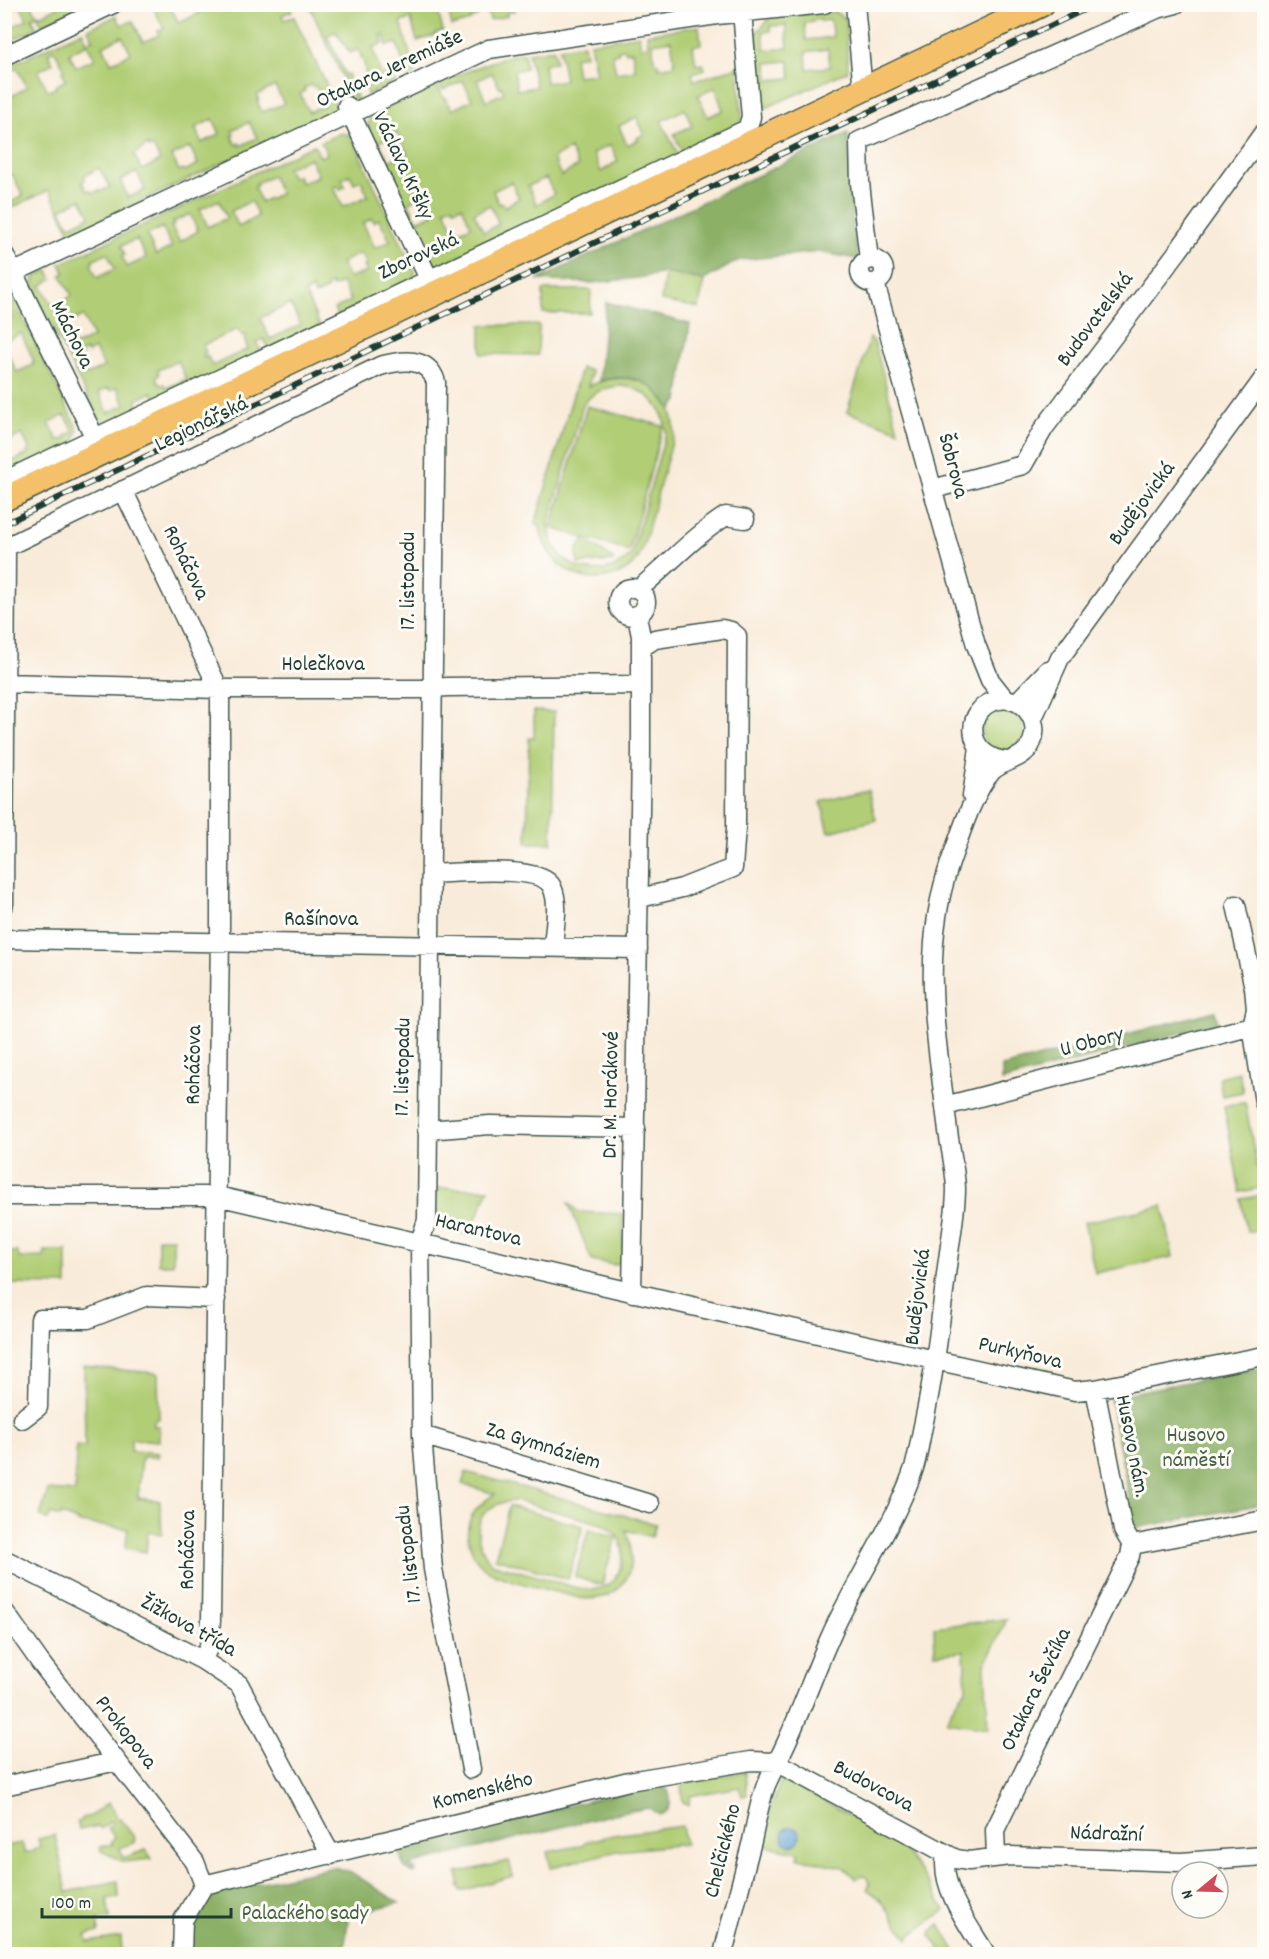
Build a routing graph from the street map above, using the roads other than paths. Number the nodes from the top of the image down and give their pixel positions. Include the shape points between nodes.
1 (113, 4) edge
2 (824, 4) edge
3 (855, 4) edge
4 (1042, 4) edge
5 (1176, 4) edge
6 (742, 11) junction
7 (4, 56) edge
8 (863, 91) junction
9 (349, 110) junction
10 (1264, 132) edge
11 (4, 254) edge
12 (9, 275) edge
13 (429, 279) junction
14 (424, 365) joint
15 (1264, 378) edge
16 (95, 438) junction
17 (4, 481) edge
18 (933, 489) junction
19 (123, 490) junction
20 (4, 499) edge
21 (745, 519) dead end
22 (5, 547) edge
23 (641, 648) junction
24 (1060, 658) junction
25 (982, 662) junction
26 (6, 683) edge
27 (641, 685) junction
28 (219, 688) junction
29 (432, 688) junction
30 (1011, 700) junction
31 (986, 705) junction
32 (1033, 718) junction
33 (979, 748) junction
34 (1007, 761) junction
35 (969, 812) junction
36 (431, 874) junction
37 (640, 898) junction
38 (4, 904) edge
39 (1236, 905) dead end
40 (4, 939) edge
41 (220, 943) junction
42 (430, 945) junction
43 (553, 947) junction
44 (638, 949) junction
45 (1259, 981) edge
46 (1258, 1025) edge
47 (1264, 1102) edge
48 (945, 1106) junction
49 (636, 1128) junction
50 (427, 1130) junction
51 (4, 1196) edge
52 (217, 1196) junction
53 (420, 1242) junction
54 (632, 1293) junction
55 (216, 1299) junction
56 (1264, 1356) edge
57 (935, 1360) junction
58 (1095, 1389) junction
59 (22, 1419) dead end
60 (422, 1435) junction
61 (650, 1504) dead end
62 (1264, 1520) edge
63 (1132, 1545) junction
64 (5, 1560) edge
65 (4, 1611) edge
66 (202, 1660) junction
67 (117, 1761) junction
68 (776, 1762) junction
69 (471, 1769) dead end
70 (4, 1786) edge
71 (331, 1855) junction
72 (946, 1855) junction
73 (1264, 1856) edge
74 (996, 1857) junction
75 (204, 1885) junction
76 (182, 1954) edge
77 (723, 1954) edge
78 (986, 1954) edge

1 - 7 street
2 - 6 street, Otakara Jeremiáše
3 - 8 street
4 - 8 main road
5 - 18 street, Šobrova via 859,141 869,260 883,267 883,275 876,283
6 - 9 street, Otakara Jeremiáše via 489,50
6 - 13 street, Zborovská via 751,117 747,129
8 - 20 main road
9 - 12 street, Otakara Jeremiáše
9 - 13 street, Václava Kršky
10 - 18 street, Budovatelská via 1044,428 1023,465
11 - 12 street, Máchova
12 - 16 street, Máchova
13 - 16 street, Zborovská
14 - 19 street, Legionářská via 398,361 380,366
14 - 29 street, 17. listopadu via 436,382
15 - 24 street, Budějovická
16 - 17 street, Zborovská
18 - 25 street, Šobrova
19 - 22 street, Legionářská
19 - 28 street, Roháčova
21 - 23 street, Dr. M. Horákové via 726,516 704,530 639,589 622,592 618,601 623,613 637,617 640,624
22 - 26 street
23 - 27 street, Dr. M. Horákové
23 - 37 street via 655,639 722,629 737,636 733,868 682,888
24 - 30 street, Budějovická
24 - 32 street, Budějovická
25 - 30 street, Šobrova via 996,689
25 - 31 street, Šobrova
26 - 28 street, Holečkova
26 - 38 street
27 - 29 street, Holečkova
27 - 37 street, Dr. M. Horákové
28 - 29 street, Holečkova
28 - 41 street, Roháčova
29 - 36 street, 17. listopadu
30 - 31 street, Budějovická
30 - 32 street
31 - 33 street, Budějovická via 975,719 973,729
32 - 34 street, Budějovická via 1033,740 1027,750
33 - 34 street via 996,760
33 - 35 street, Budějovická
34 - 35 street, Budějovická via 987,777
35 - 48 street, Budějovická via 938,903 932,954
36 - 42 street, 17. listopadu
36 - 43 street via 516,872 542,878 551,884 555,894
37 - 44 street, Dr. M. Horákové
39 - 45 street
40 - 41 street, Rašínova
41 - 42 street, Rašínova
41 - 52 street, Roháčova
42 - 43 street, Rašínova
42 - 50 street, 17. listopadu
43 - 44 street, Rašínova
44 - 49 street, Dr. M. Horákové
45 - 46 street
46 - 47 street
46 - 48 street, U Obory
48 - 57 street, Budějovická via 956,1189
49 - 50 street via 490,1125
49 - 54 street, Dr. M. Horákové
50 - 53 street, 17. listopadu via 427,1220
51 - 52 street, Harantova
52 - 53 street, Harantova
52 - 55 street, Roháčova
53 - 54 street, Harantova
53 - 60 street, 17. listopadu
54 - 57 street, Harantova
55 - 59 street via 147,1296 88,1319 40,1319 38,1407
55 - 66 street, Roháčova via 212,1620 209,1647
56 - 58 street, Husovo nám.
57 - 58 street, Purkyňova via 1075,1391
57 - 68 street, Budějovická via 914,1468 885,1533 826,1644
58 - 63 street, Husovo nám. via 1123,1530
60 - 61 street, Za Gymnáziem
60 - 69 street, 17. listopadu via 434,1569
62 - 63 street
63 - 74 street, Otakara Ševčíka via 995,1830
64 - 66 street, Žižkova třída
65 - 67 street, Prokopova
66 - 71 street, Žižkova třída via 239,1684
67 - 70 street
67 - 75 street, Prokopova via 195,1862
68 - 71 street, Komenského via 751,1761 629,1781
68 - 72 street, Budovcova
68 - 77 street, Chelčického via 765,1789
71 - 75 street, Komenského
72 - 74 street, Nádražní via 969,1861
72 - 78 street via 945,1879
73 - 74 street, Nádražní via 1181,1862
75 - 76 street via 183,1920

